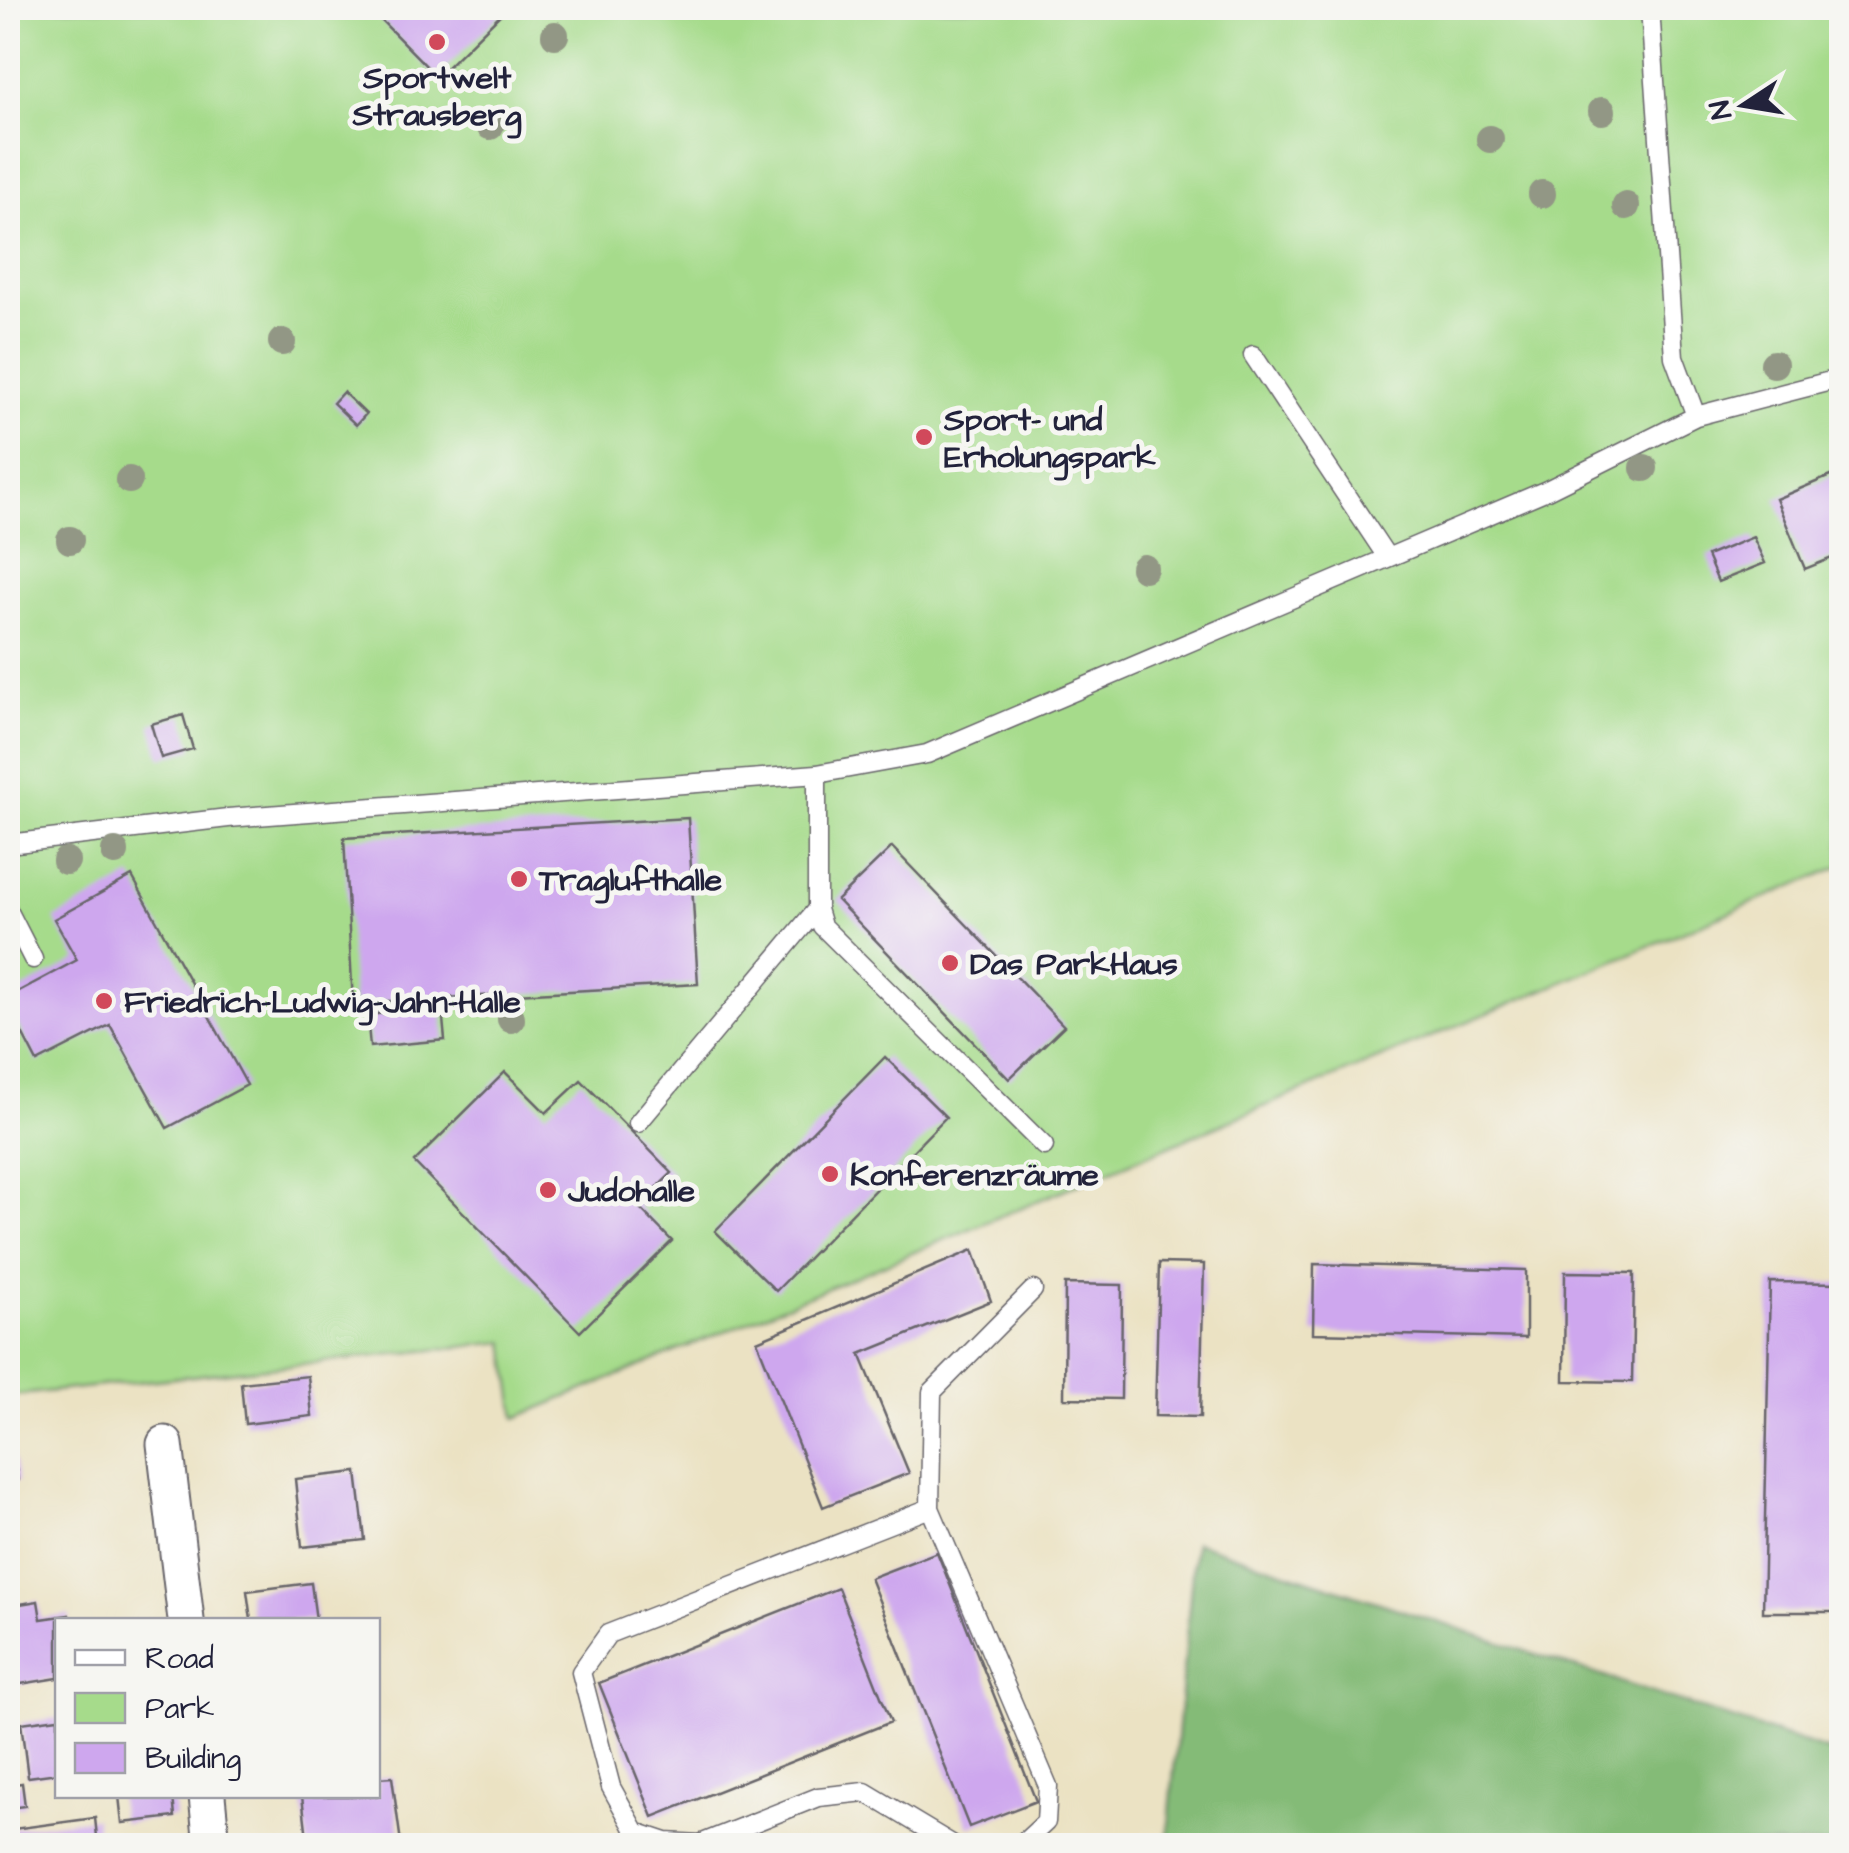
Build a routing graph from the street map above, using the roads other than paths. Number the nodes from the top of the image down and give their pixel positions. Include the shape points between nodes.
1 (1650, 8) edge
2 (1253, 355) dead end
3 (1842, 378) edge
4 (1696, 416) junction
5 (1387, 557) junction
6 (817, 774) junction
7 (8, 844) edge
8 (817, 909) junction
9 (8, 910) edge
10 (32, 959) dead end
11 (638, 1123) dead end
12 (1044, 1146) dead end
13 (1033, 1290) dead end
14 (165, 1444) dead end
15 (930, 1508) junction
16 (186, 1618) edge
17 (207, 1798) edge
18 (212, 1846) edge
19 (956, 1846) edge
20 (1020, 1846) edge

1 - 4 lane via 1674,357
2 - 5 lane
3 - 4 lane
4 - 5 lane via 1547,490
5 - 6 lane via 927,754
6 - 7 lane via 228,818
6 - 8 lane
8 - 11 lane
8 - 12 lane via 822,926
9 - 10 lane
13 - 15 lane via 932,1392
14 - 16 street
15 - 19 lane via 608,1634 581,1672 610,1787 636,1832 700,1844 818,1797 866,1792
15 - 20 lane via 1048,1786 1046,1822
17 - 18 street

